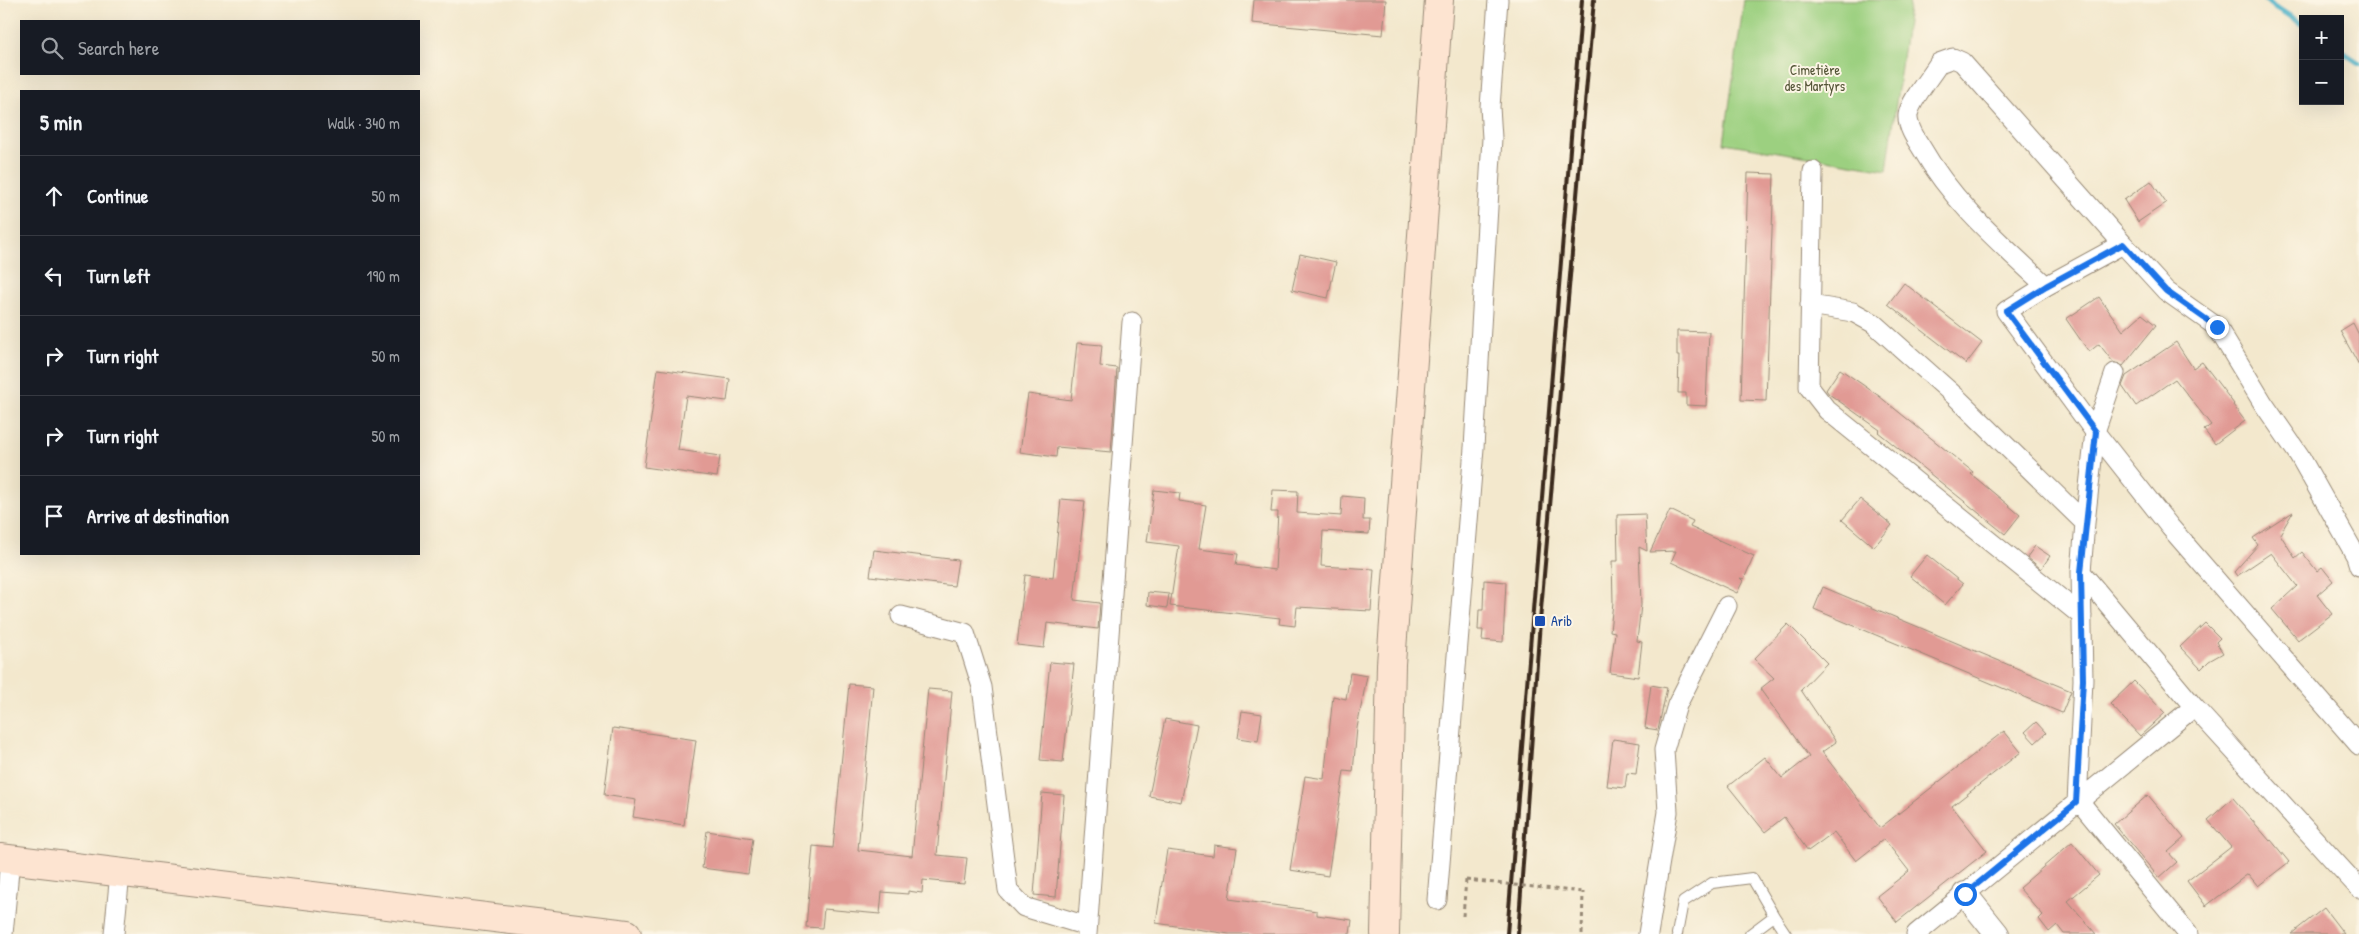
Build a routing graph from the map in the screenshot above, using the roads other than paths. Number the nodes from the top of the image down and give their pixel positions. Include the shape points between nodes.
1 (1439, 0) edge
2 (1498, 0) edge
3 (1813, 171) dead end
4 (2123, 244) junction
5 (2046, 286) junction
6 (1810, 305) junction
7 (1132, 322) dead end
8 (2115, 372) dead end
9 (2096, 432) junction
10 (2085, 523) junction
11 (2359, 566) edge
12 (2081, 572) junction
13 (1727, 606) dead end
14 (902, 616) dead end
15 (2082, 616) junction
16 (2194, 707) junction
17 (2359, 745) edge
18 (2078, 802) junction
19 (5, 859) edge
20 (120, 873) junction
21 (2359, 888) edge
22 (1965, 894) junction
23 (1438, 900) dead end
24 (1774, 916) junction
25 (1087, 930) edge
26 (615, 933) edge
27 (4, 934) edge
28 (114, 934) edge
29 (1385, 934) edge
30 (1648, 934) edge
31 (1677, 934) edge
32 (1750, 934) edge
33 (1786, 934) edge
34 (1916, 934) edge
35 (1997, 934) edge
36 (2188, 934) edge

1 - 29 main road via 1391,664
2 - 23 street via 1474,448
3 - 6 street
4 - 5 street
4 - 5 street via 1962,62 1953,58 1939,63 1910,107 1908,117 1913,134 1931,165 1971,216
4 - 11 street via 2166,291 2217,327 2299,455
5 - 9 street via 2006,311
6 - 10 street via 1853,312 1873,323 1956,397
6 - 15 street via 1809,387 1827,410
7 - 25 street
8 - 9 street
9 - 10 street
9 - 17 street via 2170,527
10 - 12 street
12 - 15 street
12 - 16 street
13 - 30 street via 1677,705 1664,750 1668,812
14 - 25 street via 965,633 982,687 1008,890 1024,907
15 - 18 street
16 - 18 street
16 - 21 street
18 - 22 street
18 - 36 street
19 - 20 main road
19 - 27 street
20 - 26 main road
20 - 28 street
22 - 34 street
22 - 35 street
24 - 31 lane via 1752,878 1712,883 1683,902
24 - 32 lane
24 - 33 lane

